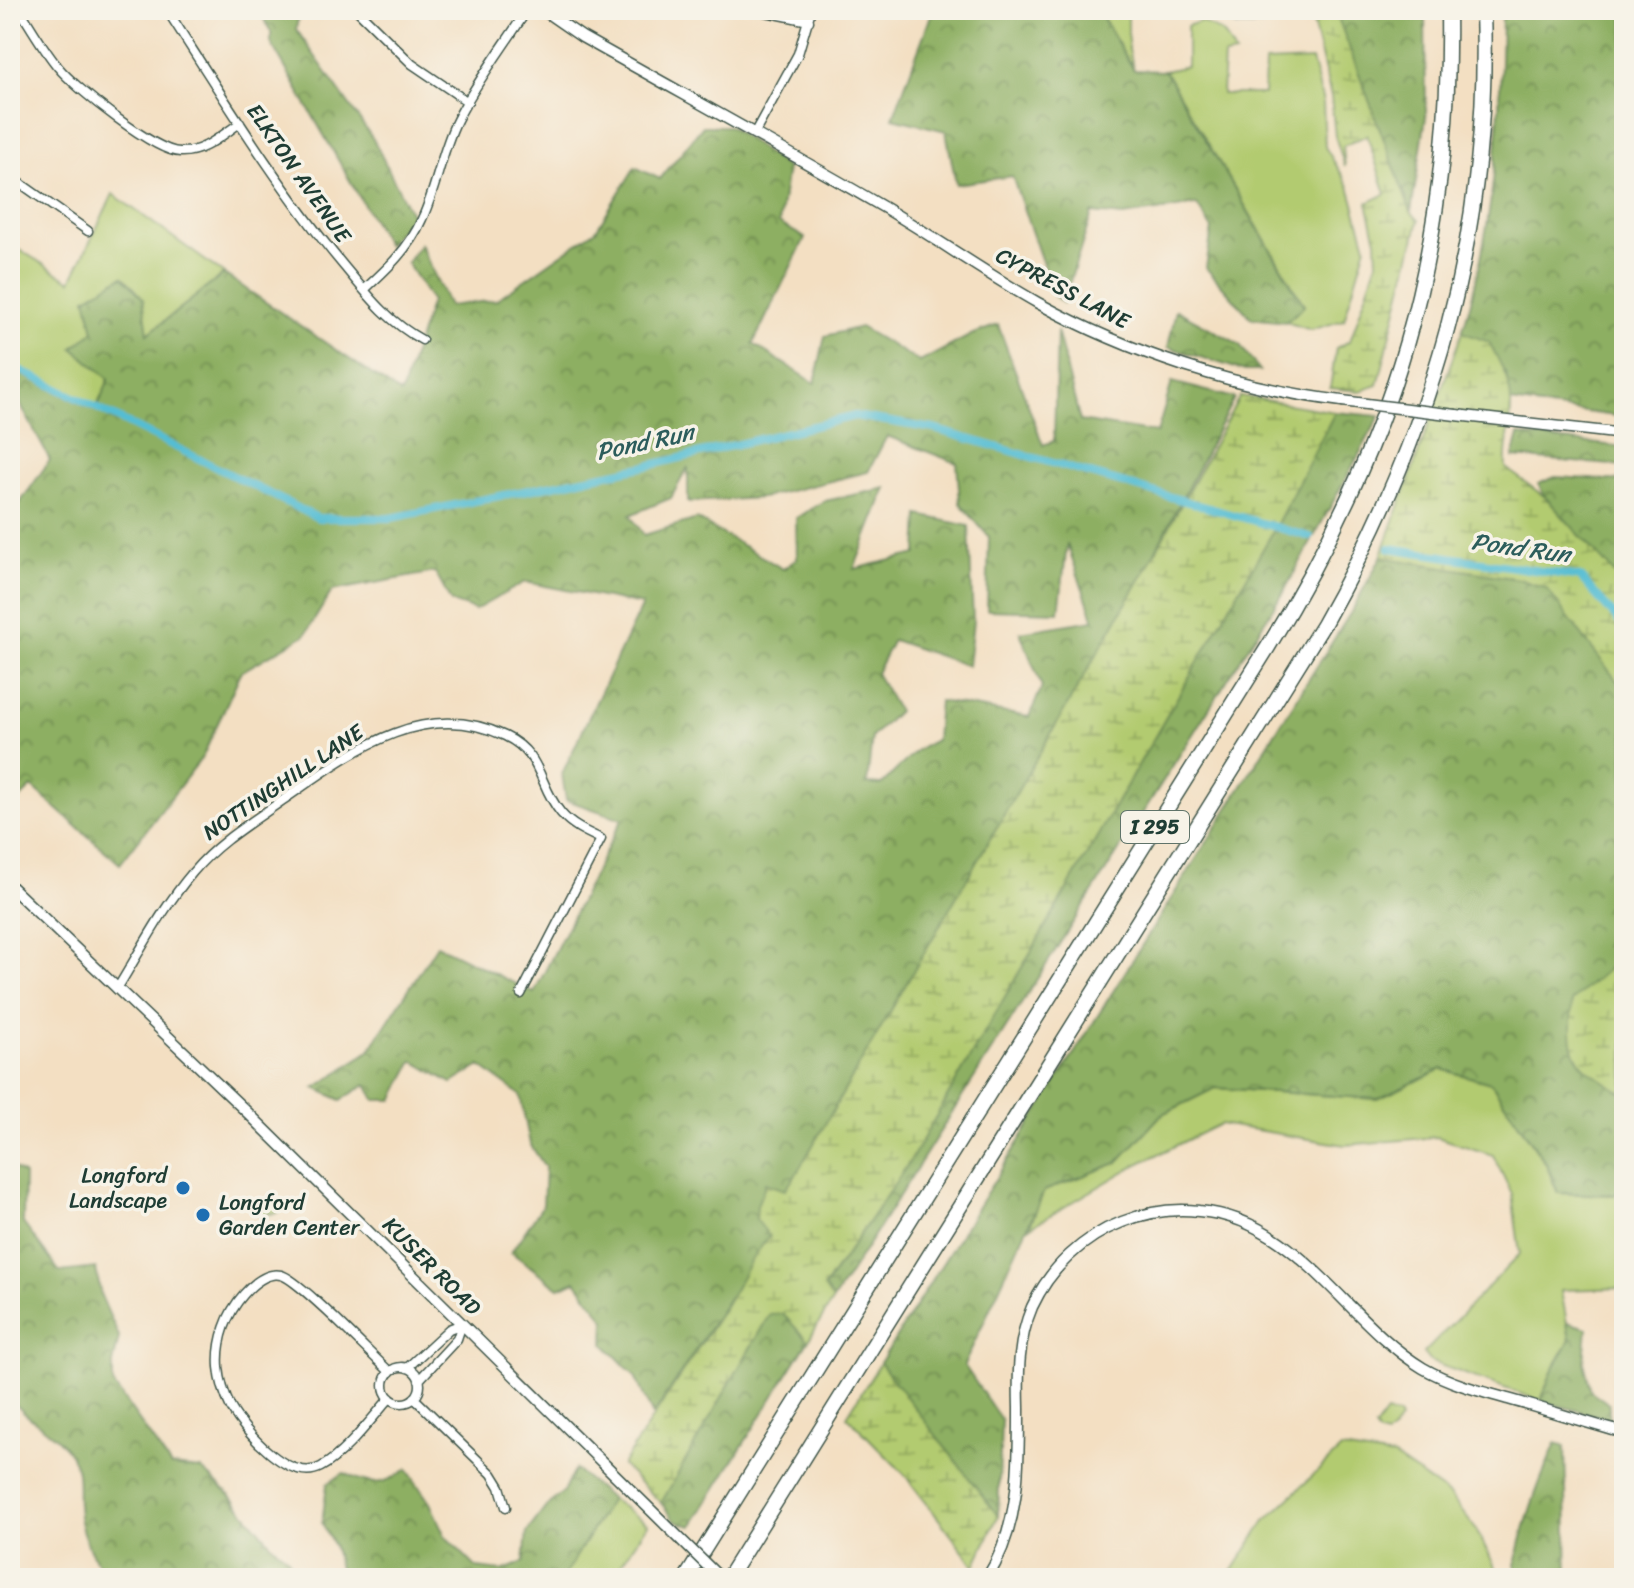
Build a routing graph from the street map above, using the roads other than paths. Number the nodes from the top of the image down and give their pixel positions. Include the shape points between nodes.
1 (20, 10) edge
2 (167, 10) edge
3 (357, 10) edge
4 (527, 10) edge
5 (543, 10) edge
6 (756, 10) edge
7 (811, 10) edge
8 (1448, 10) edge
9 (1483, 10) edge
10 (809, 21) junction
11 (468, 102) junction
12 (240, 123) junction
13 (754, 134) junction
14 (10, 176) edge
15 (88, 231) dead end
16 (364, 290) junction
17 (422, 340) dead end
18 (1624, 434) edge
19 (10, 886) edge
20 (117, 989) junction
21 (521, 994) dead end
22 (462, 1324) junction
23 (407, 1368) junction
24 (390, 1372) junction
25 (419, 1380) junction
26 (390, 1398) junction
27 (414, 1398) junction
28 (1624, 1433) edge
29 (506, 1507) dead end
30 (686, 1578) edge
31 (720, 1578) edge
32 (728, 1578) edge
33 (987, 1578) edge

1 - 12 street via 74,84 156,146 192,151
2 - 12 street, ELKTON AVENUE
3 - 11 street via 412,64
4 - 11 street
5 - 13 street, CYPRESS LANE
6 - 10 street
7 - 10 street
8 - 30 highway, I 295 via 1443,161 1422,288 1386,414 1338,526 1277,634
9 - 32 highway, I 295 via 1480,143 1458,290 1412,443 1380,518 1323,625
10 - 13 street via 795,60
11 - 16 street via 447,140 416,232
12 - 16 street, ELKTON AVENUE via 298,212
13 - 18 street, CYPRESS LANE, bridge via 1036,302 1156,357 1269,389
14 - 15 street
16 - 17 street, ELKTON AVENUE via 394,323
19 - 20 street, KUSER ROAD
20 - 21 street, NOTTINGHILL LANE via 178,891 221,844 367,744 401,730 451,724 501,734 522,747 539,768 561,814 601,839
20 - 22 street, KUSER ROAD
22 - 23 street via 449,1329
22 - 25 street via 457,1339
22 - 31 street, KUSER ROAD, bridge
23 - 24 street
23 - 25 street
24 - 26 street via 384,1385
24 - 26 street via 302,1288 279,1275 255,1282 239,1300 226,1323 219,1354 225,1392 235,1413 278,1460 299,1471 328,1462
25 - 27 street
26 - 27 street via 400,1403
27 - 29 street via 492,1474
28 - 33 street via 1461,1385 1425,1369 1392,1346 1288,1247 1259,1228 1204,1211 1150,1213 1084,1242 1050,1277 1032,1307 1018,1363 1016,1498 1007,1536

